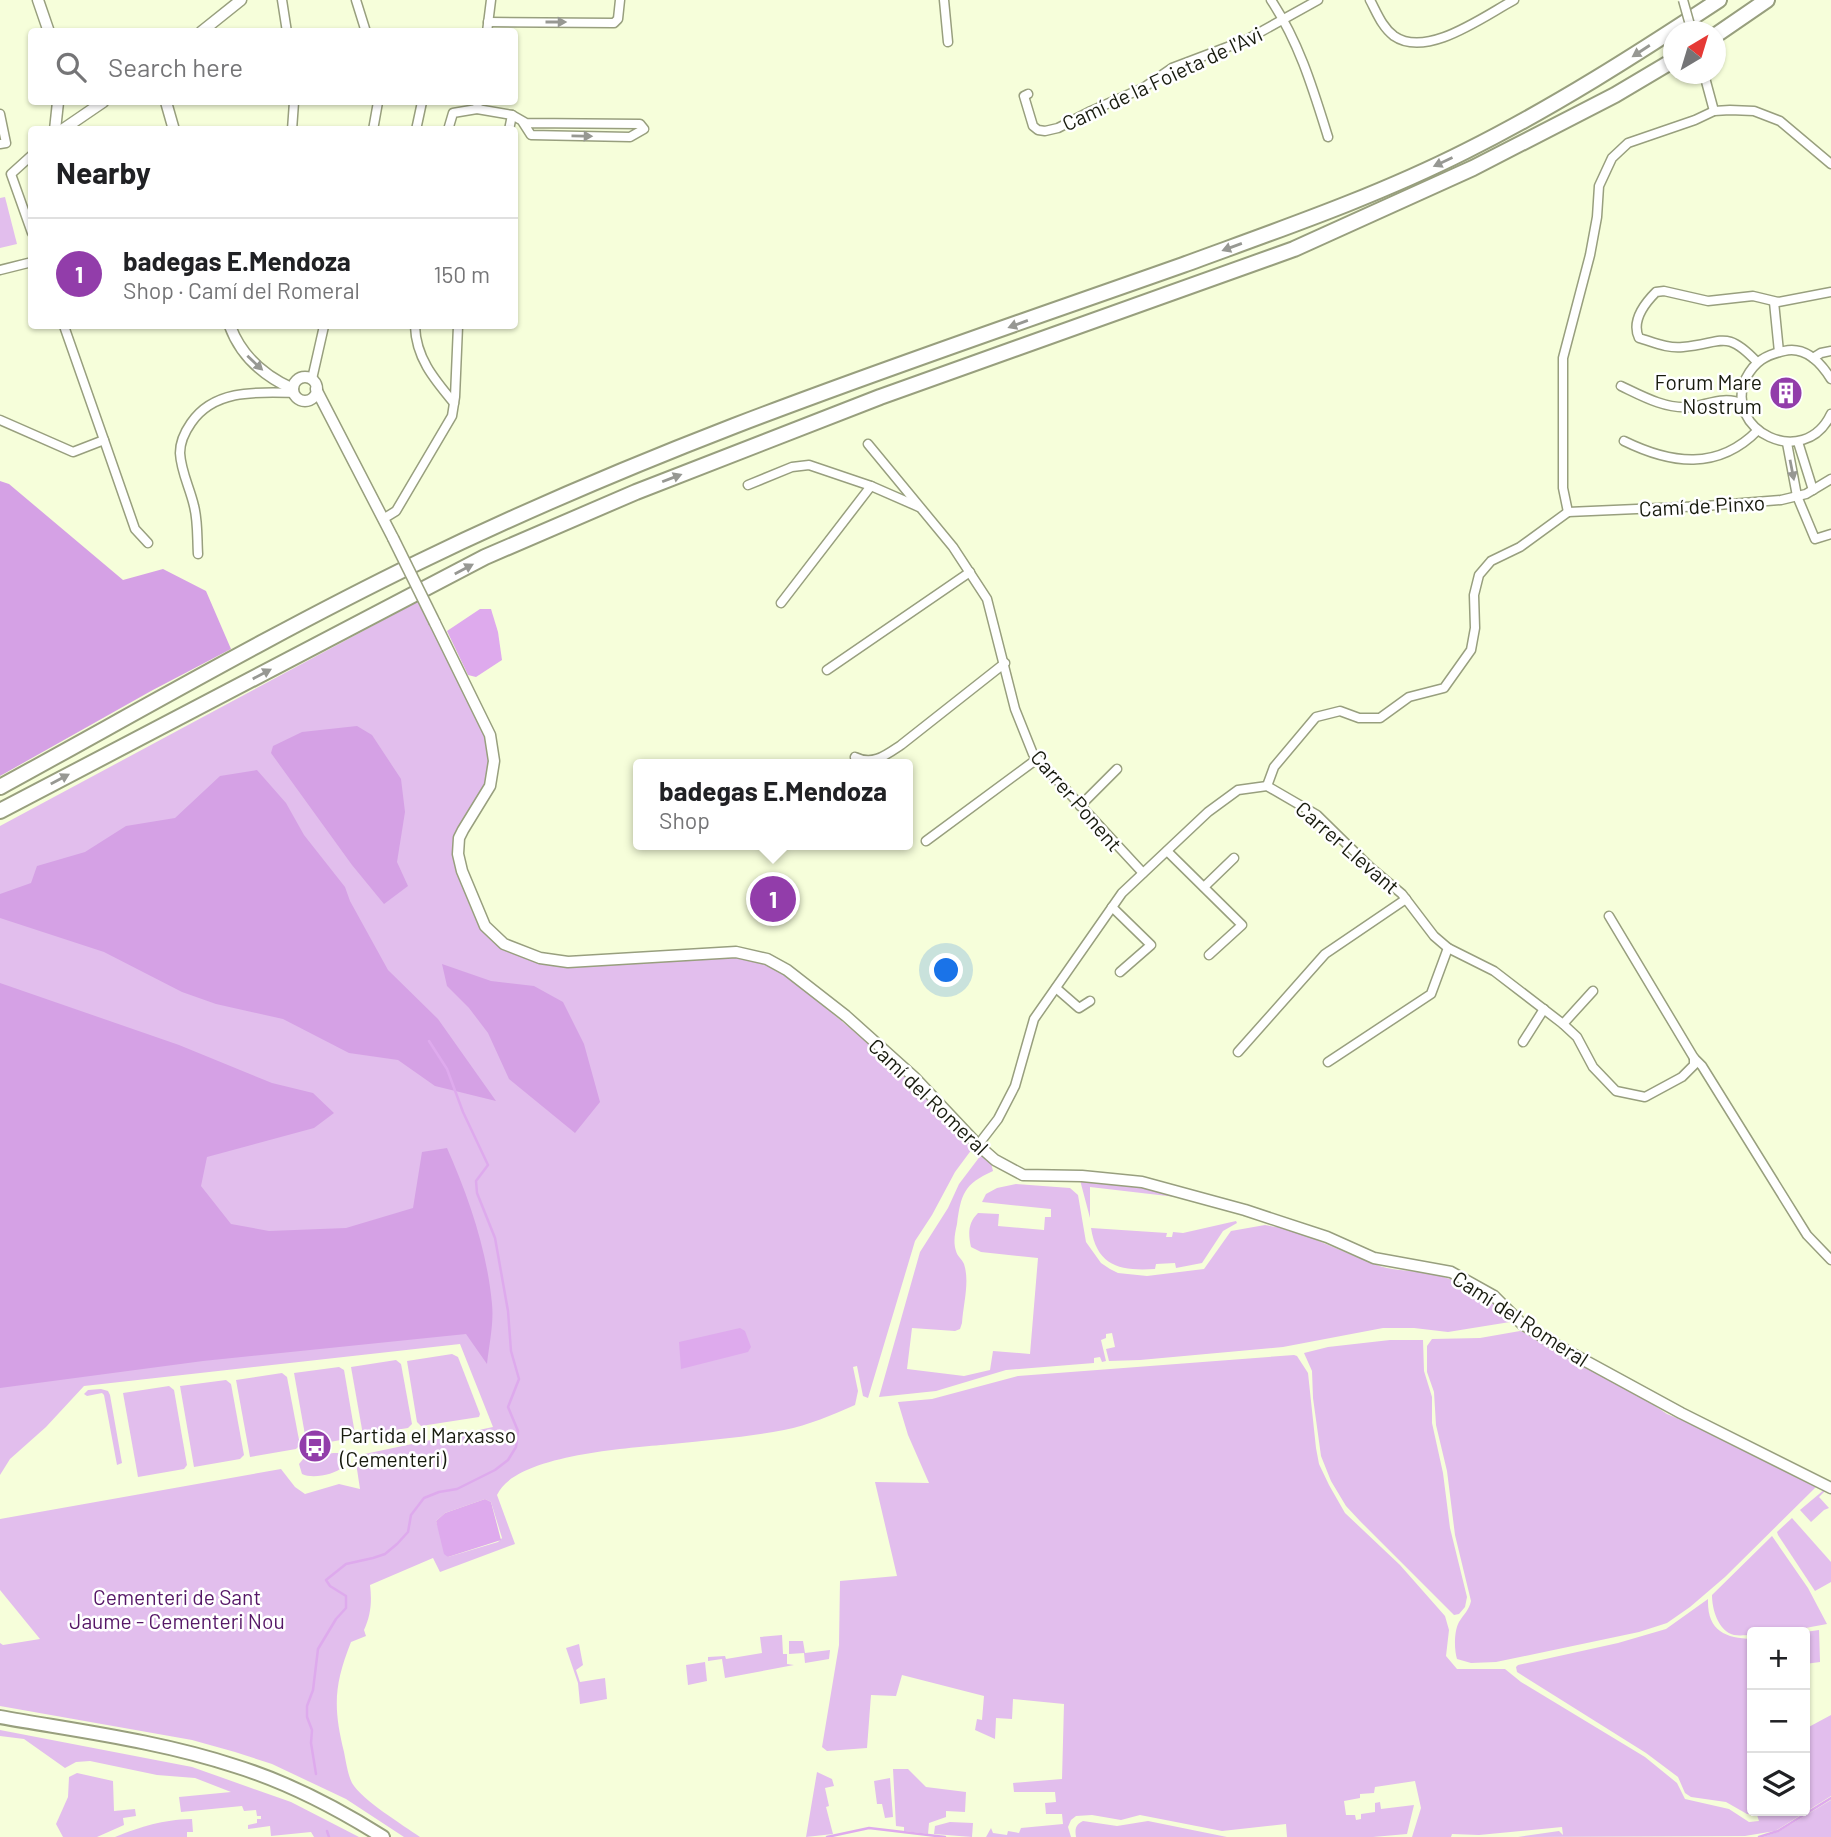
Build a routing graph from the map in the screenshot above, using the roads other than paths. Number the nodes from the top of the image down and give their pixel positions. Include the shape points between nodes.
1 (38, 0) edge
2 (242, 0) edge
3 (282, 0) edge
4 (356, 0) edge
5 (491, 0) edge
6 (620, 0) edge
7 (944, 0) edge
8 (1271, 0) edge
9 (1318, 0) edge
10 (1370, 0) edge
11 (1514, 0) edge
12 (1682, 0) edge
13 (1719, 0) edge
14 (1768, 0) edge
15 (1283, 19) junction
16 (1689, 21) edge
17 (488, 22) junction
18 (48, 28) edge
19 (206, 28) edge
20 (286, 28) edge
21 (365, 28) edge
22 (487, 28) edge
23 (1726, 28) edge
24 (948, 42) dead end
25 (1663, 67) edge
26 (1707, 84) edge
27 (1028, 94) dead end
28 (58, 105) edge
29 (99, 105) edge
30 (167, 105) edge
31 (294, 105) edge
32 (377, 105) edge
33 (421, 105) edge
34 (477, 105) edge
35 (1714, 111) junction
36 (0, 114) edge
37 (512, 115) junction
38 (524, 122) junction
39 (55, 126) edge
40 (68, 126) edge
41 (173, 126) edge
42 (292, 126) edge
43 (374, 126) edge
44 (417, 126) edge
45 (448, 126) edge
46 (510, 126) edge
47 (1328, 137) dead end
48 (3, 144) edge
49 (28, 159) edge
50 (1831, 164) edge
51 (28, 222) edge
52 (28, 263) edge
53 (0, 270) edge
54 (1831, 292) edge
55 (1774, 302) junction
56 (65, 329) edge
57 (231, 329) edge
58 (323, 329) edge
59 (415, 329) edge
60 (458, 329) edge
61 (1831, 351) edge
62 (1779, 352) junction
63 (1813, 358) junction
64 (1757, 362) junction
65 (456, 378) junction
66 (1831, 379) edge
67 (314, 384) junction
68 (439, 385) junction
69 (1621, 386) dead end
70 (293, 391) junction
71 (307, 400) junction
72 (455, 400) junction
73 (1742, 404) junction
74 (1831, 414) edge
75 (330, 416) junction
76 (0, 420) edge
77 (1759, 430) junction
78 (104, 440) junction
79 (1624, 441) dead end
80 (1798, 442) junction
81 (1787, 443) junction
82 (868, 444) dead end
83 (1831, 480) edge
84 (748, 485) dead end
85 (871, 486) junction
86 (1813, 490) junction
87 (1797, 496) junction
88 (920, 507) junction
89 (1568, 512) junction
90 (383, 519) junction
91 (1831, 534) edge
92 (148, 543) dead end
93 (198, 554) dead end
94 (970, 572) junction
95 (781, 603) dead end
96 (1004, 663) junction
97 (827, 670) dead end
98 (855, 757) dead end
99 (862, 759) edge
100 (879, 759) edge
101 (1037, 759) junction
102 (1117, 769) dead end
103 (1267, 786) junction
104 (0, 787) edge
105 (1080, 806) junction
106 (0, 811) edge
107 (926, 841) dead end
108 (1167, 851) junction
109 (1234, 859) dead end
110 (1143, 873) junction
111 (1203, 887) junction
112 (1406, 899) junction
113 (1112, 907) junction
114 (1609, 916) dead end
115 (1448, 948) junction
116 (1209, 955) dead end
117 (1120, 972) dead end
118 (1056, 988) junction
119 (1592, 991) dead end
120 (1090, 1000) dead end
121 (1544, 1009) junction
122 (1563, 1024) junction
123 (1523, 1042) dead end
124 (1238, 1052) dead end
125 (1694, 1058) junction
126 (1328, 1062) dead end
127 (978, 1145) junction
128 (1831, 1260) edge
129 (1831, 1488) edge
130 (0, 1717) edge
131 (383, 1837) edge

1 - 18 street
2 - 19 street
3 - 20 street
4 - 21 street
5 - 17 street
17 -> 6 street via 614,23
7 - 24 street
8 - 15 street
9 - 15 street
10 - 11 street via 1383,26 1396,38 1417,44 1436,41
12 - 16 street, bridge
13 -> 104 highway via 1534,115 1452,158 1282,229 737,425 535,508 315,615
14 - 23 highway
15 - 27 street, Camí de la Foieta de l'Avi via 1247,40 1172,68 1143,88 1058,128 1045,131 1033,126 1024,103
15 - 47 street via 1306,69
17 - 22 street
106 -> 25 highway via 485,557 636,492 880,397 1294,249 1473,169
26 - 35 street
28 - 39 street
29 - 40 street
30 - 41 street
31 - 42 street
32 - 43 street
33 - 44 street
34 - 37 street
34 - 45 street via 453,113
35 - 50 street via 1754,111 1780,121
35 - 89 street via 1628,144 1612,158 1599,186 1590,254 1563,358 1563,488
36 - 48 street
37 - 38 street
37 - 46 street
38 -> 38 street via 531,135 630,136 644,129 640,124
49 - 51 street via 11,174
52 - 53 street
54 - 55 street
55 - 62 street
55 - 64 street via 1753,296 1708,302 1656,292 1636,327 1639,338 1681,348 1729,339
56 - 78 street
57 -> 70 street via 252,362
58 - 67 street
59 - 68 street via 418,351
60 - 65 street
61 - 63 street
62 - 63 street via 1804,352
62 - 64 street
63 - 66 street
64 - 73 street via 1743,386
65 - 68 street via 449,386
65 - 72 street
67 - 70 street via 301,378
67 - 71 street via 313,397
67 - 75 street, Camí del Romeral
68 - 72 street
69 - 73 street via 1671,406 1734,400
70 - 71 street
70 - 93 street via 217,400 201,411 186,431 180,452 195,507
71 - 75 street
72 - 90 street via 452,416 396,511
73 - 77 street via 1749,422
74 - 80 street via 1818,432
75 - 90 street, Camí del Romeral
76 - 78 street via 73,452
77 - 79 street via 1731,451 1702,460 1670,459
77 - 81 street via 1767,438
78 - 92 street via 135,528
80 - 81 street
80 - 86 street
81 -> 87 street
82 - 88 street, Carrer Ponent
83 - 86 street, Camí de Pinxo
84 - 85 street via 810,465
85 - 88 street
85 - 95 street
86 - 87 street, Camí de Pinxo
87 - 89 street, Camí de Pinxo
87 - 91 street via 1815,539
88 - 94 street, Carrer Ponent
89 - 103 street via 1520,547 1491,561 1479,575 1471,650 1444,688 1409,697 1380,718 1359,718 1340,711 1316,717 1274,766
90 - 127 street, Camí del Romeral, bridge via 494,748 490,786 458,846 459,863 490,933 513,948 553,961 736,952 767,959 797,978 914,1077
94 - 96 street, Carrer Ponent via 988,599
94 - 97 street
96 - 100 street
96 - 101 street, Carrer Ponent via 1015,709
98 - 99 street
101 - 105 street, Carrer Ponent
101 - 107 street
102 - 105 street
103 - 108 street via 1238,790
103 - 112 street, Carrer Llevant via 1317,815
105 - 110 street, Carrer Ponent
108 - 110 street
108 - 111 street
109 - 111 street
110 - 113 street
111 - 116 street via 1241,925
112 - 115 street, Carrer Llevant
112 - 124 street via 1325,954
113 - 117 street via 1151,945
113 - 118 street
114 - 125 street
115 - 121 street, Carrer Llevant via 1494,971
115 - 126 street via 1431,994
118 - 120 street via 1079,1008
118 - 127 street via 1034,1019 1009,1097
119 - 122 street
121 - 122 street, Carrer Llevant
121 - 123 street
122 - 125 street, Carrer Llevant via 1616,1091 1646,1097 1682,1077 1694,1065
125 - 128 street via 1807,1235
127 - 129 street, Camí del Romeral via 1023,1175 1142,1182 1245,1210 1374,1258 1451,1272 1494,1296 1522,1324 1558,1346
130 - 131 highway via 161,1746 236,1766 306,1794

